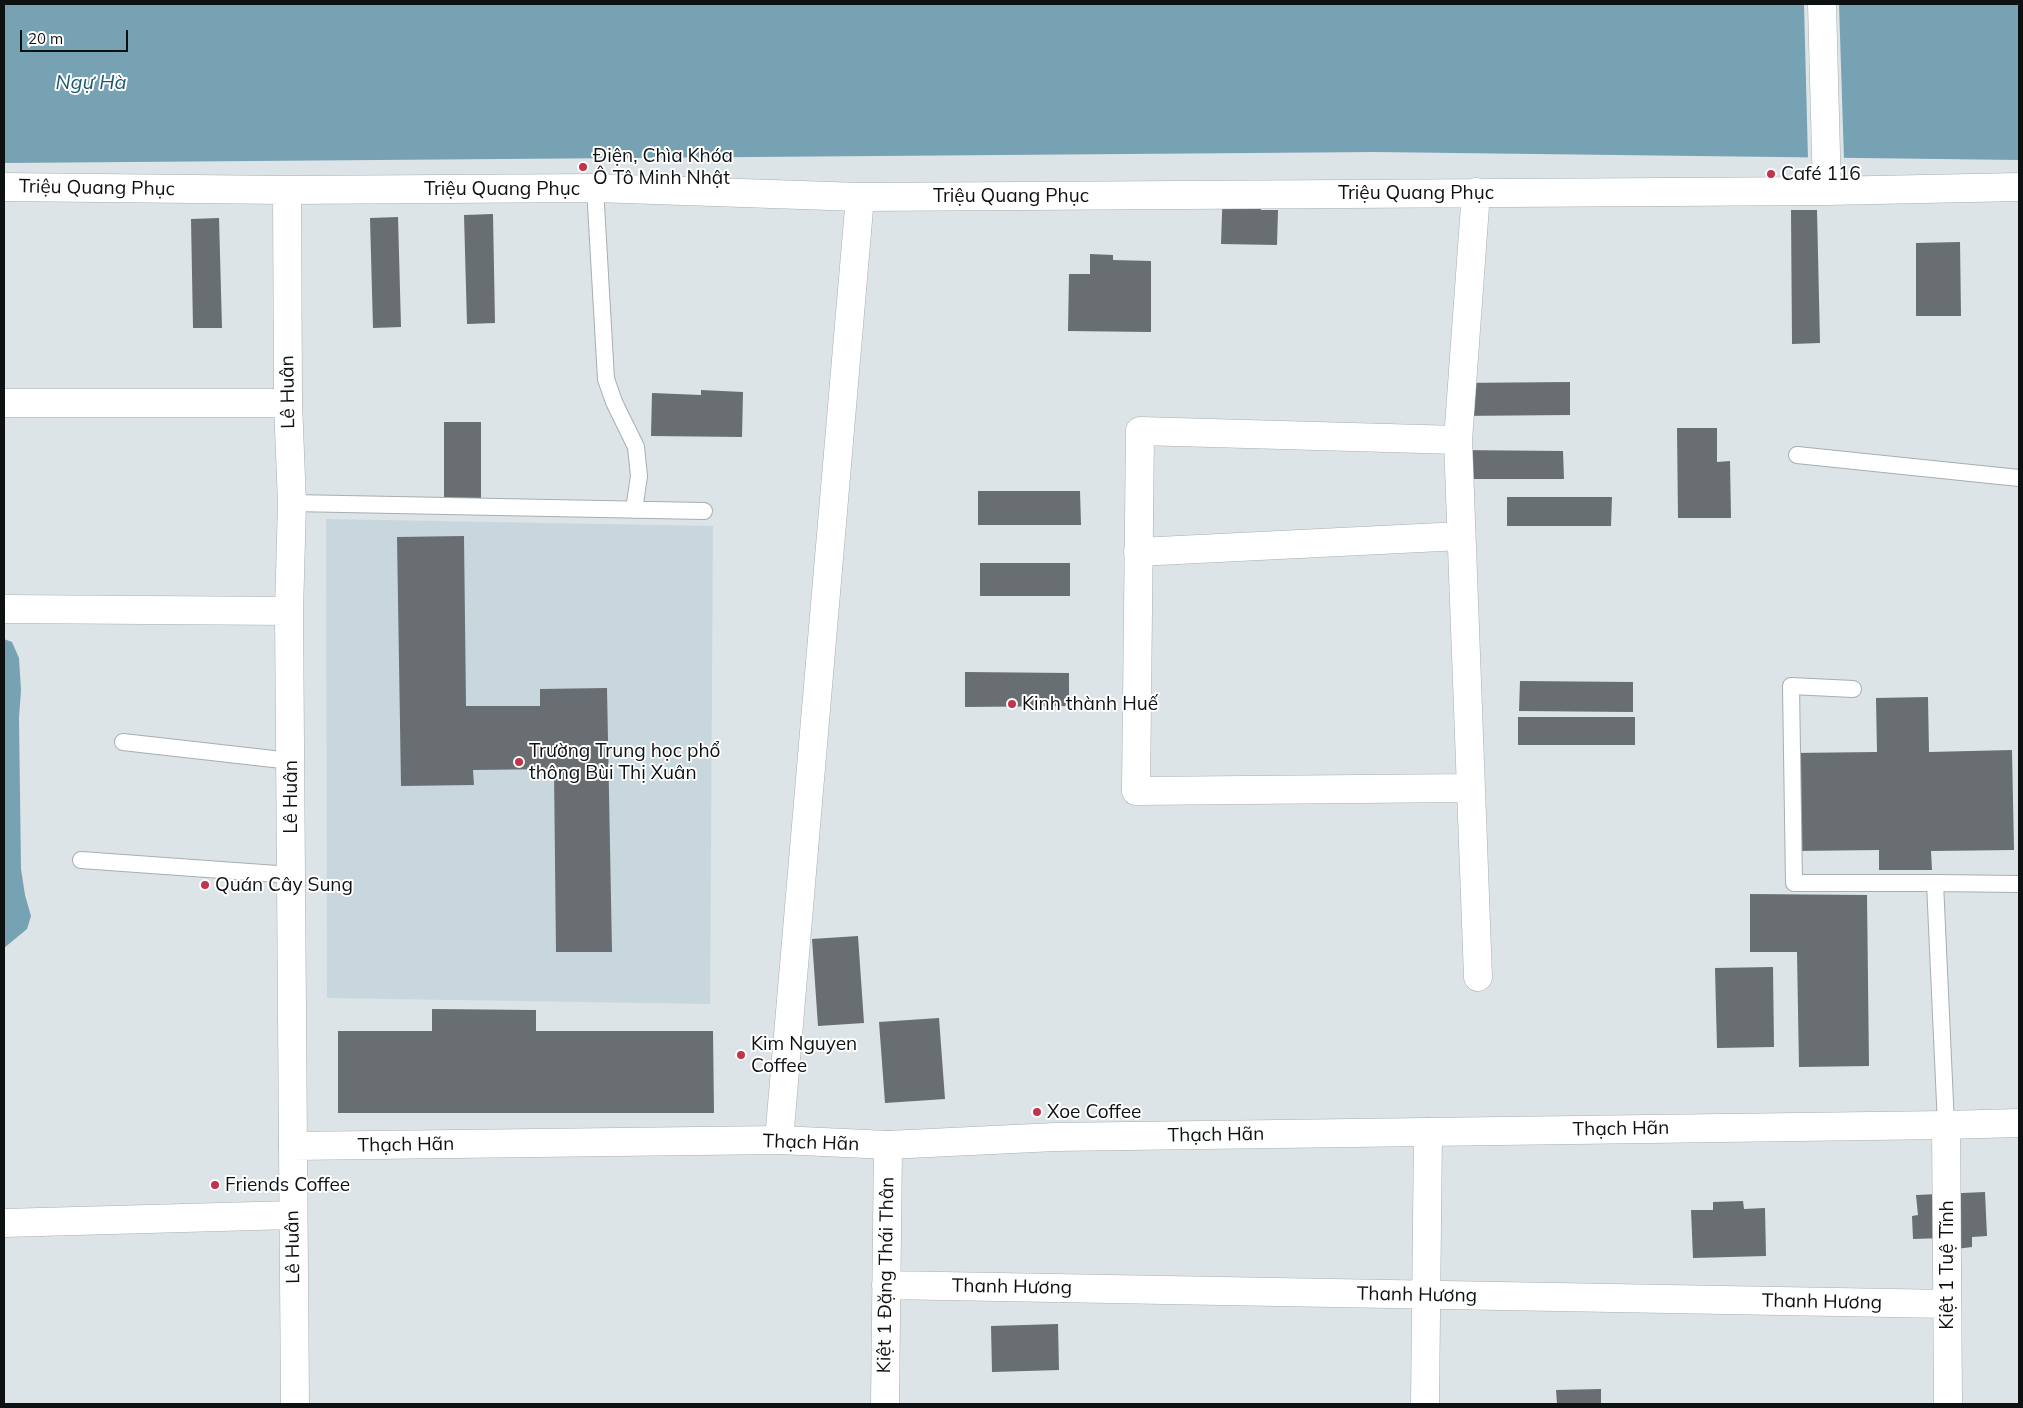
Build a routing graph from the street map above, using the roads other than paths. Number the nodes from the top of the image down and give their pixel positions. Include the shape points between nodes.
1 (1822, 4) edge
2 (4, 187) edge
3 (2019, 187) edge
4 (595, 188) junction
5 (287, 190) junction
6 (1827, 191) junction
7 (1476, 192) junction
8 (860, 197) junction
9 (4, 403) edge
10 (288, 403) junction
11 (1458, 440) junction
12 (1797, 455) dead end
13 (2019, 478) edge
14 (292, 503) junction
15 (634, 510) junction
16 (704, 511) dead end
17 (1461, 536) junction
18 (1138, 552) junction
19 (4, 609) edge
20 (289, 611) junction
21 (1853, 689) dead end
22 (123, 742) dead end
23 (291, 761) junction
24 (1469, 788) junction
25 (81, 860) dead end
26 (291, 875) junction
27 (1935, 883) junction
28 (2019, 884) edge
29 (1478, 977) dead end
30 (2019, 1122) edge
31 (1946, 1125) junction
32 (1428, 1132) junction
33 (779, 1140) junction
34 (888, 1145) junction
35 (293, 1146) junction
36 (292, 1215) junction
37 (4, 1223) edge
38 (886, 1285) junction
39 (1426, 1295) junction
40 (1947, 1304) junction
41 (295, 1404) edge
42 (885, 1404) edge
43 (1425, 1404) edge
44 (1948, 1404) edge

1 - 6 street
2 - 5 street, Triệu Quang Phục
3 - 6 street, Triệu Quang Phục
4 - 5 street, Triệu Quang Phục
4 - 8 street, Triệu Quang Phục
4 - 15 lane via 606,379 636,447 638,476
5 - 10 street, Lê Huân
6 - 7 street, Triệu Quang Phục
7 - 8 street, Triệu Quang Phục
7 - 11 street
8 - 33 street
9 - 10 street
10 - 14 street, Lê Huân
11 - 17 street
11 - 18 street via 1140,431
12 - 13 lane
14 - 15 lane
14 - 20 street, Lê Huân
15 - 16 lane
17 - 18 street
17 - 24 street
18 - 24 street via 1136,791
19 - 20 street
20 - 23 street, Lê Huân
21 - 27 lane via 1791,686 1794,883
22 - 23 lane
23 - 26 street, Lê Huân
24 - 29 street
25 - 26 lane
26 - 35 street, Lê Huân
27 - 28 lane
27 - 31 lane
30 - 31 street, Thạch Hãn
31 - 32 street, Thạch Hãn
31 - 40 street, Kiệt 1 Tuệ Tĩnh
32 - 34 street, Thạch Hãn via 1055,1137
32 - 39 street
33 - 34 street, Thạch Hãn
33 - 35 street, Thạch Hãn
34 - 38 street, Kiệt 1 Đặng Thái Thân
35 - 36 street, Lê Huân
36 - 37 street
36 - 41 street, Lê Huân
38 - 39 street, Thanh Hương
38 - 42 street, Kiệt 1 Đặng Thái Thân
39 - 40 street, Thanh Hương
39 - 43 street
40 - 44 street, Kiệt 1 Tuệ Tĩnh

